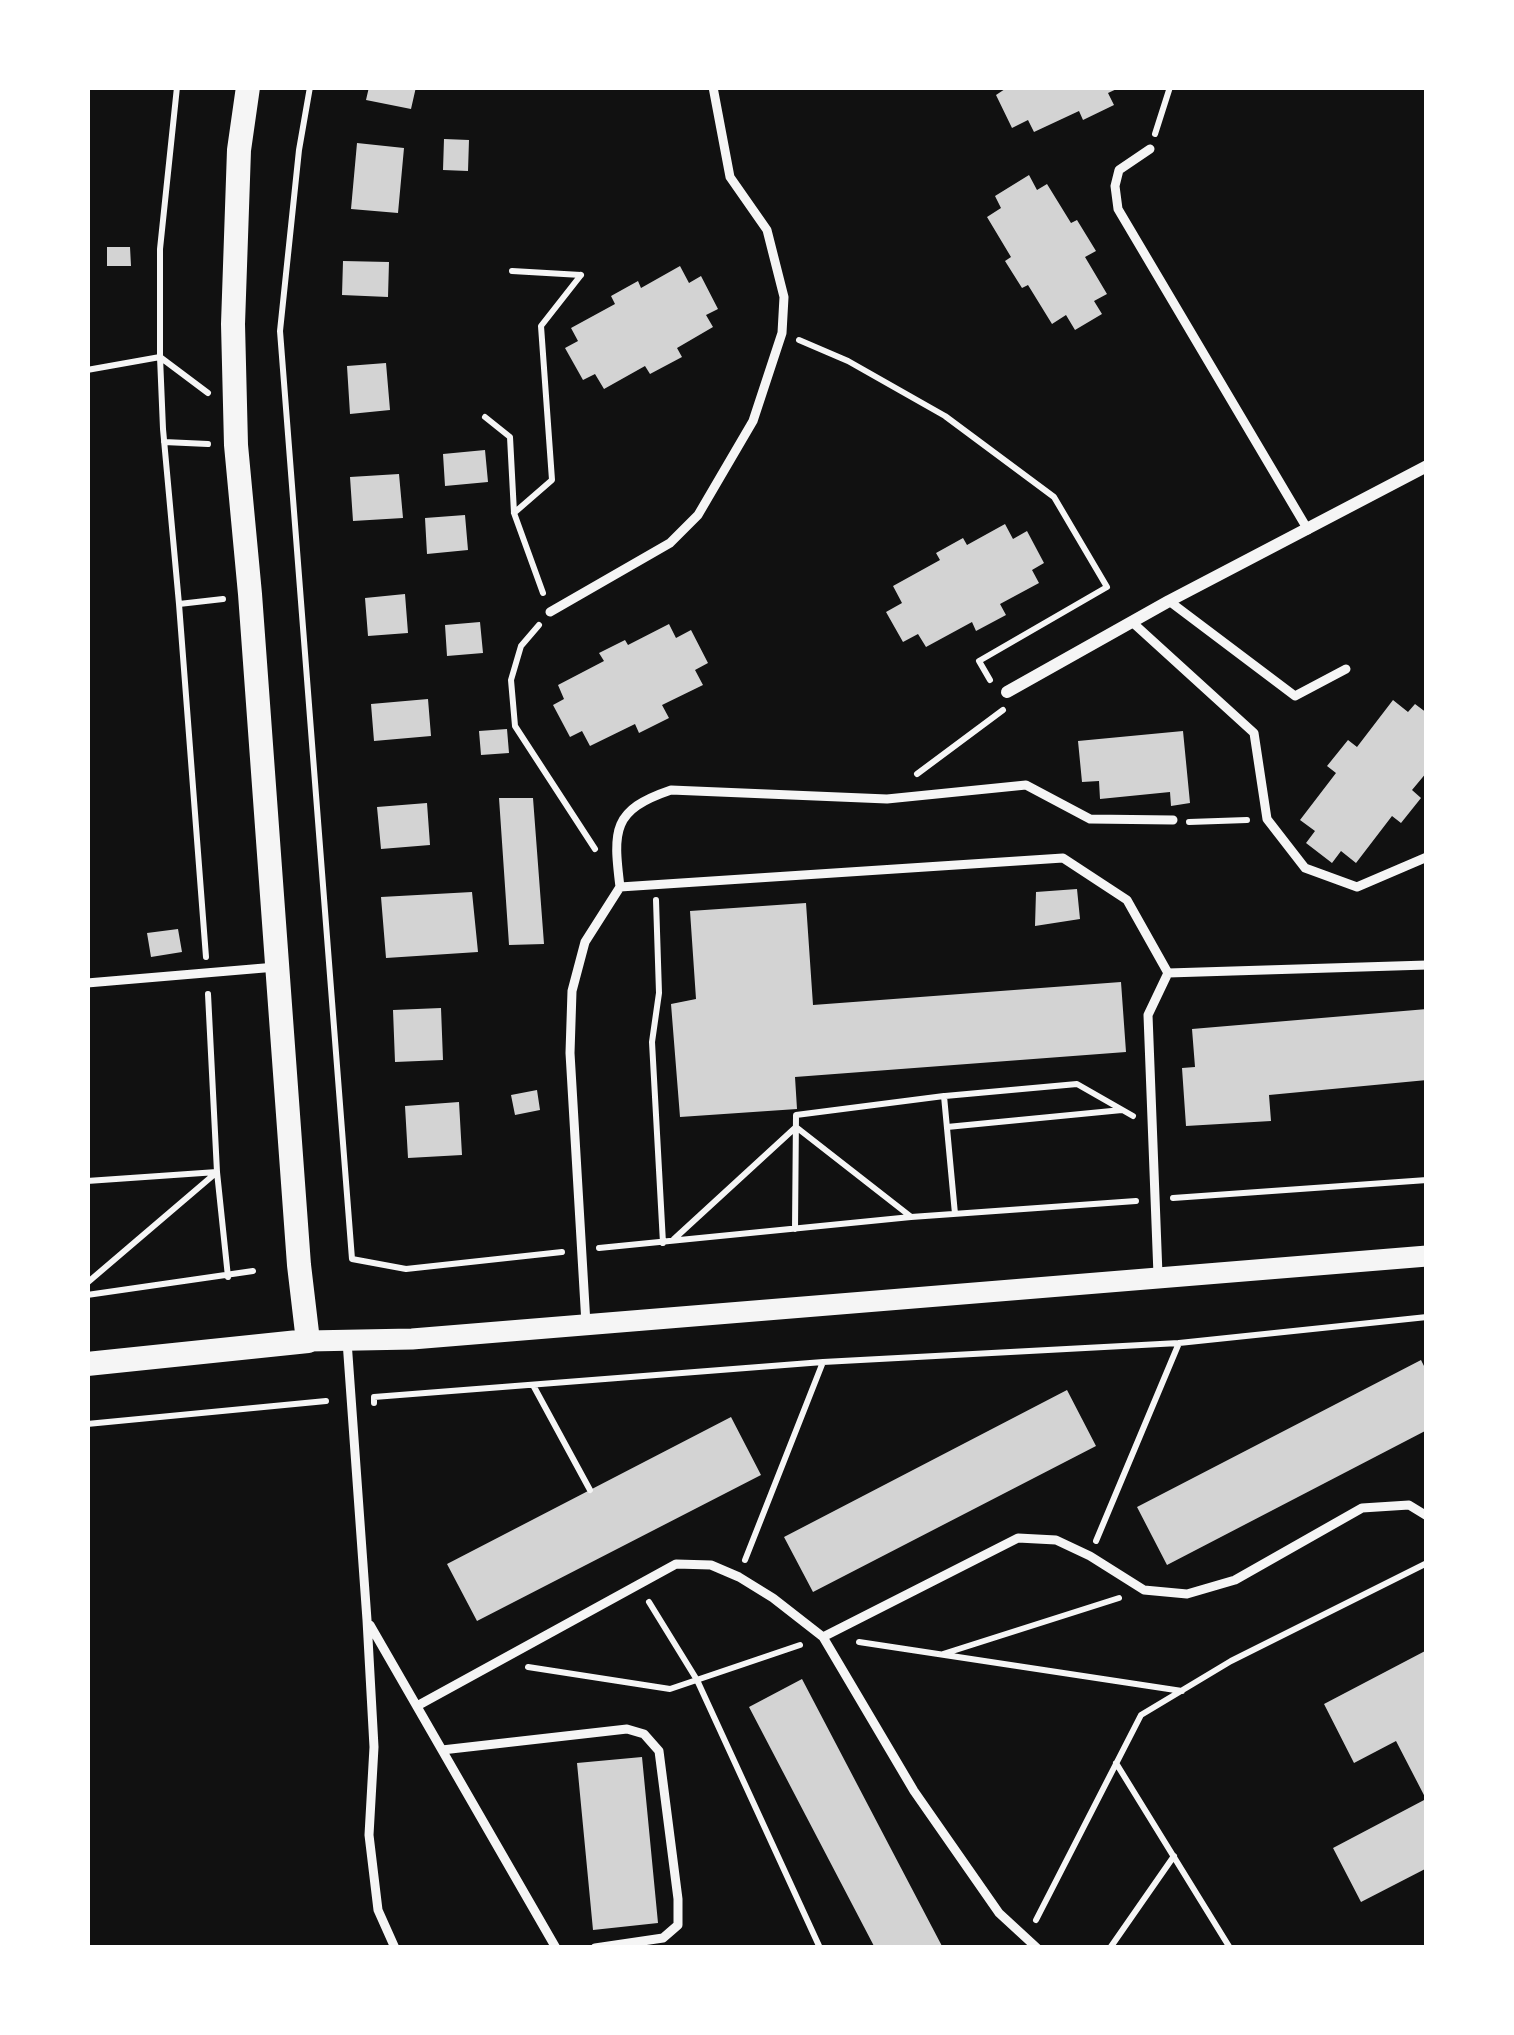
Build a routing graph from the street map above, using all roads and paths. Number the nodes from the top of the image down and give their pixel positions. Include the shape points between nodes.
1 (177, 87) edge
2 (248, 87) edge
3 (310, 87) edge
4 (713, 87) edge
5 (1170, 87) edge
6 (1150, 149) joint
7 (512, 271) dead end
8 (782, 333) junction
9 (160, 357) junction
10 (87, 370) edge
11 (235, 414) junction
12 (484, 417) dead end
13 (164, 442) junction
14 (236, 445) junction
15 (1427, 466) edge
16 (514, 513) junction
17 (1308, 530) junction
18 (300, 584) junction
19 (287, 586) dead end
20 (226, 598) dead end
21 (1169, 601) junction
22 (179, 604) junction
23 (550, 612) junction
24 (1132, 622) junction
25 (1346, 669) dead end
26 (1007, 692) dead end
27 (932, 762) dead end
28 (1267, 819) junction
29 (1173, 820) joint
30 (1427, 856) edge
31 (655, 885) junction
32 (620, 887) junction
33 (1427, 965) edge
34 (277, 967) junction
35 (207, 972) junction
36 (1168, 973) junction
37 (87, 983) edge
38 (944, 1096) junction
39 (1122, 1110) junction
40 (796, 1126) junction
41 (1151, 1126) junction
42 (947, 1127) junction
43 (217, 1172) junction
44 (1427, 1180) edge
45 (87, 1181) edge
46 (1157, 1200) junction
47 (955, 1214) junction
48 (911, 1217) junction
49 (795, 1229) junction
50 (667, 1242) junction
51 (583, 1250) junction
52 (1427, 1256) edge
53 (254, 1271) dead end
54 (228, 1277) junction
55 (1158, 1279) junction
56 (87, 1283) edge
57 (87, 1295) edge
58 (1427, 1317) edge
59 (586, 1324) junction
60 (347, 1339) junction
61 (308, 1341) junction
62 (1179, 1343) junction
63 (823, 1362) junction
64 (87, 1364) edge
65 (533, 1385) junction
66 (374, 1397) dead end
67 (326, 1401) dead end
68 (87, 1424) edge
69 (590, 1490) dead end
70 (1427, 1516) edge
71 (1090, 1556) junction
72 (1427, 1563) edge
73 (739, 1577) junction
74 (638, 1584) junction
75 (1144, 1590) junction
76 (368, 1620) junction
77 (823, 1637) junction
78 (940, 1654) dead end
79 (417, 1706) junction
80 (442, 1750) junction
81 (1116, 1762) junction
82 (1174, 1856) junction
83 (1027, 1938) junction
84 (395, 1948) edge
85 (556, 1948) edge
86 (595, 1948) edge
87 (820, 1948) edge
88 (1037, 1948) edge
89 (1110, 1948) edge
90 (1230, 1948) edge

1 - 9 path via 160,249
2 - 11 main road via 239,150
3 - 18 path via 280,331
4 - 8 lane via 730,176 767,230 784,297
5 - 6 path
6 - 17 lane via 1119,170 1118,209
7 - 16 path via 581,274 541,326 552,480
8 - 23 lane via 753,421 698,515 670,543
8 - 27 path via 945,416 1054,497 1107,587 979,662 1006,707
9 - 10 path
9 - 11 path
9 - 13 path
11 - 14 main road
12 - 16 path via 510,437
13 - 14 path
13 - 22 path
14 - 34 main road
15 - 17 street
16 - 23 path
17 - 21 street
18 - 19 path
18 - 51 path via 352,1259 406,1269
20 - 22 path
21 - 24 street
21 - 25 lane via 1295,696
22 - 35 path
23 - 32 path via 520,646 511,680 514,726
24 - 26 street
24 - 28 lane via 1254,733
28 - 29 path
28 - 30 lane via 1305,868 1357,887
29 - 32 lane via 1090,819 1026,785 887,799 671,790 641,800 620,821
31 - 32 lane
31 - 36 lane via 1063,858 1127,900
31 - 50 path via 652,1042
32 - 51 lane via 585,941 572,991
33 - 36 lane
34 - 35 lane
34 - 61 main road
35 - 37 lane
35 - 43 path
36 - 41 lane via 1148,1015
38 - 39 path via 1077,1084
38 - 40 path via 796,1115
38 - 42 path
39 - 41 path
39 - 42 path
40 - 48 path
40 - 49 path
40 - 50 path
41 - 46 lane
42 - 47 path
43 - 45 path
43 - 54 path
43 - 56 path
44 - 46 path
46 - 47 path
46 - 55 lane
47 - 48 path
48 - 49 path
49 - 50 path
50 - 51 path
51 - 59 lane
52 - 55 street
53 - 54 path
54 - 57 path
55 - 59 street
58 - 62 path
59 - 60 street
60 - 61 street
60 - 76 lane
61 - 64 main road
62 - 63 path
62 - 71 path
63 - 65 path
63 - 73 path
65 - 66 path
65 - 69 path
67 - 68 path
70 - 75 lane via 1409,1504 1362,1508 1234,1580 1187,1594
71 - 75 lane
71 - 77 lane via 1056,1540 1018,1538
72 - 81 path via 1141,1715
73 - 74 lane via 711,1565 676,1564
73 - 77 lane
74 - 79 lane
74 - 87 path via 697,1681
75 - 78 path
76 - 79 lane
76 - 84 lane via 369,1835 378,1910
77 - 83 lane via 914,1791 999,1913
79 - 80 lane
80 - 85 lane
80 - 86 lane via 627,1729 659,1750 678,1925 663,1938
81 - 82 path
81 - 83 path
82 - 89 path
82 - 90 path
83 - 88 lane

